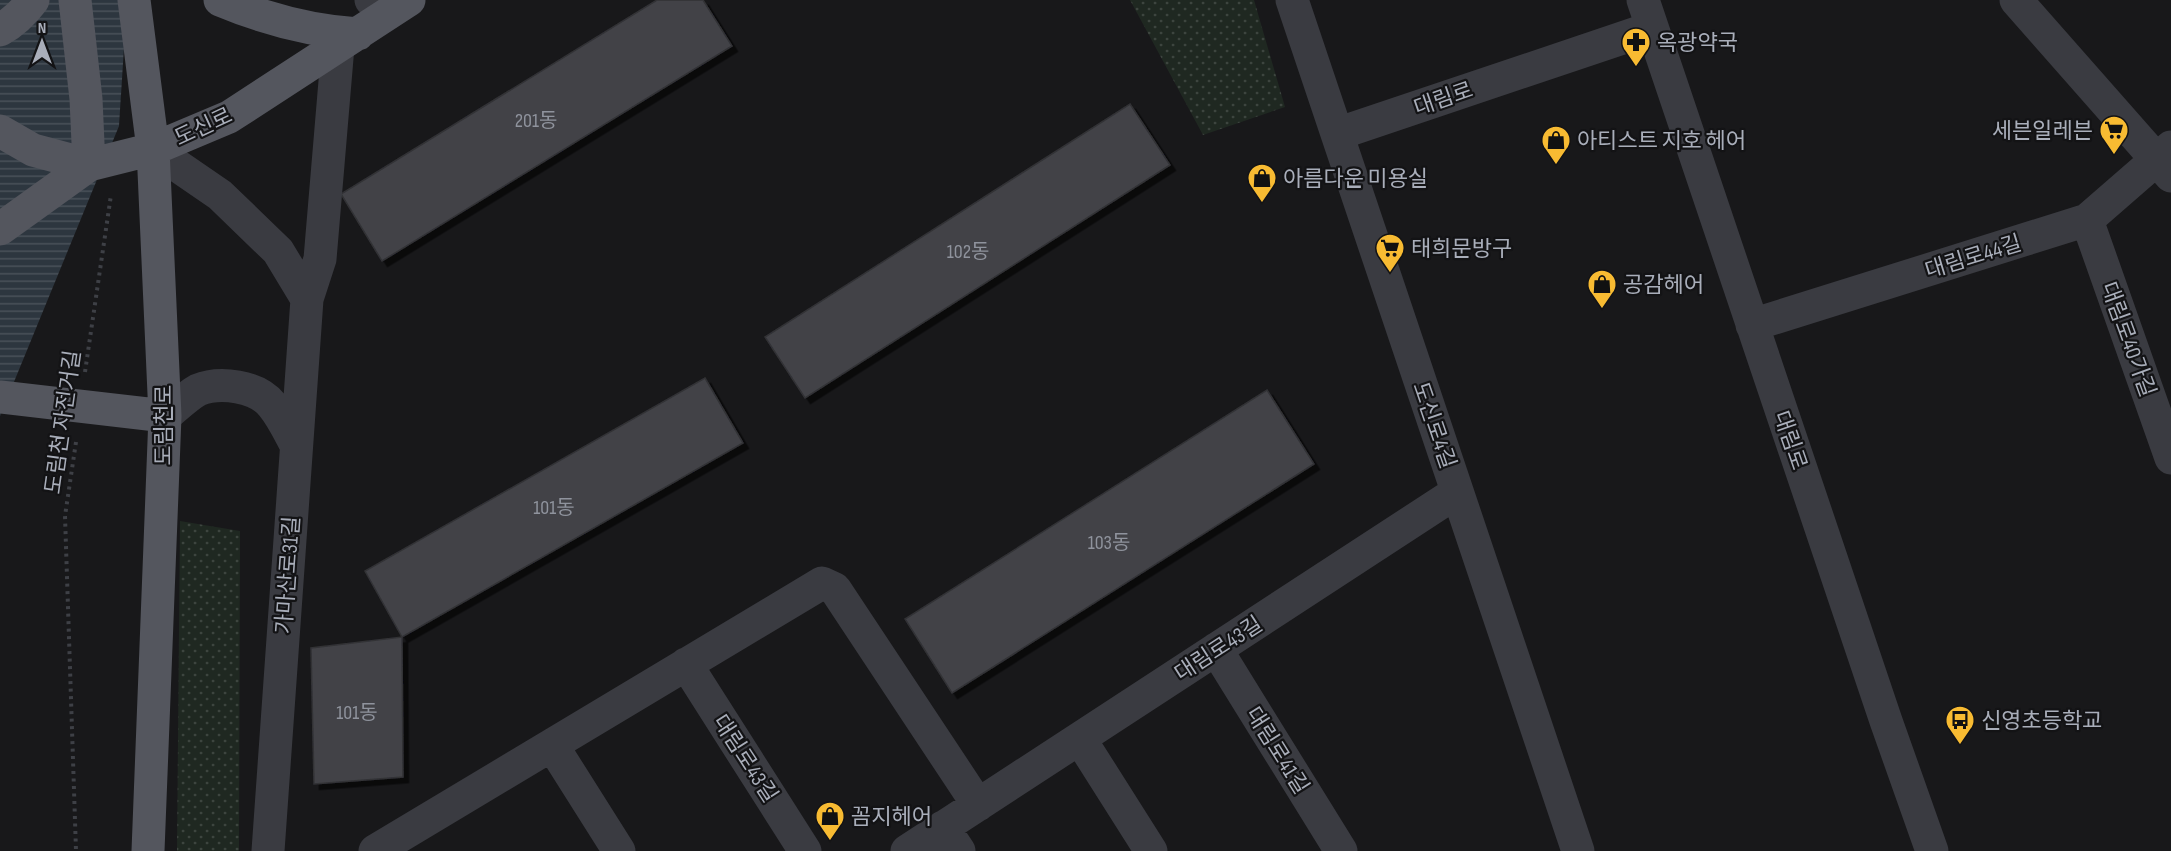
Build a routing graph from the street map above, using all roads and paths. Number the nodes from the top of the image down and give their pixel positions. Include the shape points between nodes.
1 (33, 0) edge
2 (75, 0) edge
3 (134, 0) edge
4 (1292, 0) edge
5 (2016, 0) edge
6 (226, 3) edge
7 (390, 4) edge
8 (1648, 14) edge
9 (0, 30) edge
10 (348, 40) junction
11 (0, 131) edge
12 (1337, 134) junction
13 (153, 149) junction
14 (2166, 161) edge
15 (89, 165) junction
16 (112, 188) dead end
17 (2086, 220) junction
18 (0, 229) edge
19 (307, 298) junction
20 (1752, 325) junction
21 (85, 376) dead end
22 (0, 397) edge
23 (165, 416) junction
24 (77, 434) dead end
25 (297, 445) junction
26 (2171, 458) edge
27 (1457, 492) junction
28 (1216, 649) junction
29 (686, 664) junction
30 (1080, 739) junction
31 (552, 745) junction
32 (978, 805) junction
33 (951, 839) edge
34 (413, 841) edge
35 (76, 851) edge
36 (148, 851) edge
37 (268, 851) edge
38 (375, 851) edge
39 (619, 851) edge
40 (805, 851) edge
41 (907, 851) edge
42 (1151, 851) edge
43 (1341, 851) edge
44 (1578, 851) edge
45 (1932, 851) edge

1 - 9 main road via 10,25
2 - 15 main road
3 - 13 main road, 도림천로
4 - 12 street, 도신로4길
5 - 14 street
6 - 10 main road
7 - 10 main road, 도신로
8 - 12 street, 대림로
8 - 20 street, 대림로
10 - 13 main road, 도신로 via 229,117
10 - 19 street, 가마산로31길 via 320,259
11 - 15 main road, 도신로 via 33,150
12 - 27 street, 도신로4길
13 - 15 main road, 도신로
13 - 19 street via 237,211 278,251
13 - 23 main road, 도림천로
14 - 17 street, 대림로44길
15 - 18 main road
16 - 21 path, 도림천 자전거길
17 - 20 street, 대림로44길
17 - 26 street, 대림로40가길
19 - 25 street, 가마산로31길
20 - 45 street, 대림로
22 - 23 main road
23 - 25 street via 198,390 236,387 253,391 271,404
23 - 36 main road, 도림천로
24 - 35 path, 도림천 자전거길 via 65,516
25 - 37 street, 가마산로31길
27 - 28 street, 대림로43길
27 - 44 street, 도신로4길
28 - 30 street, 대림로43길
28 - 43 street, 대림로41길
29 - 31 street
29 - 32 street via 822,583 835,589
29 - 40 street, 대림로43길
30 - 32 street, 대림로43길
30 - 42 street
31 - 34 street
31 - 39 street
32 - 33 street, 대림로43길
33 - 41 street, 대림로43길
34 - 38 street

